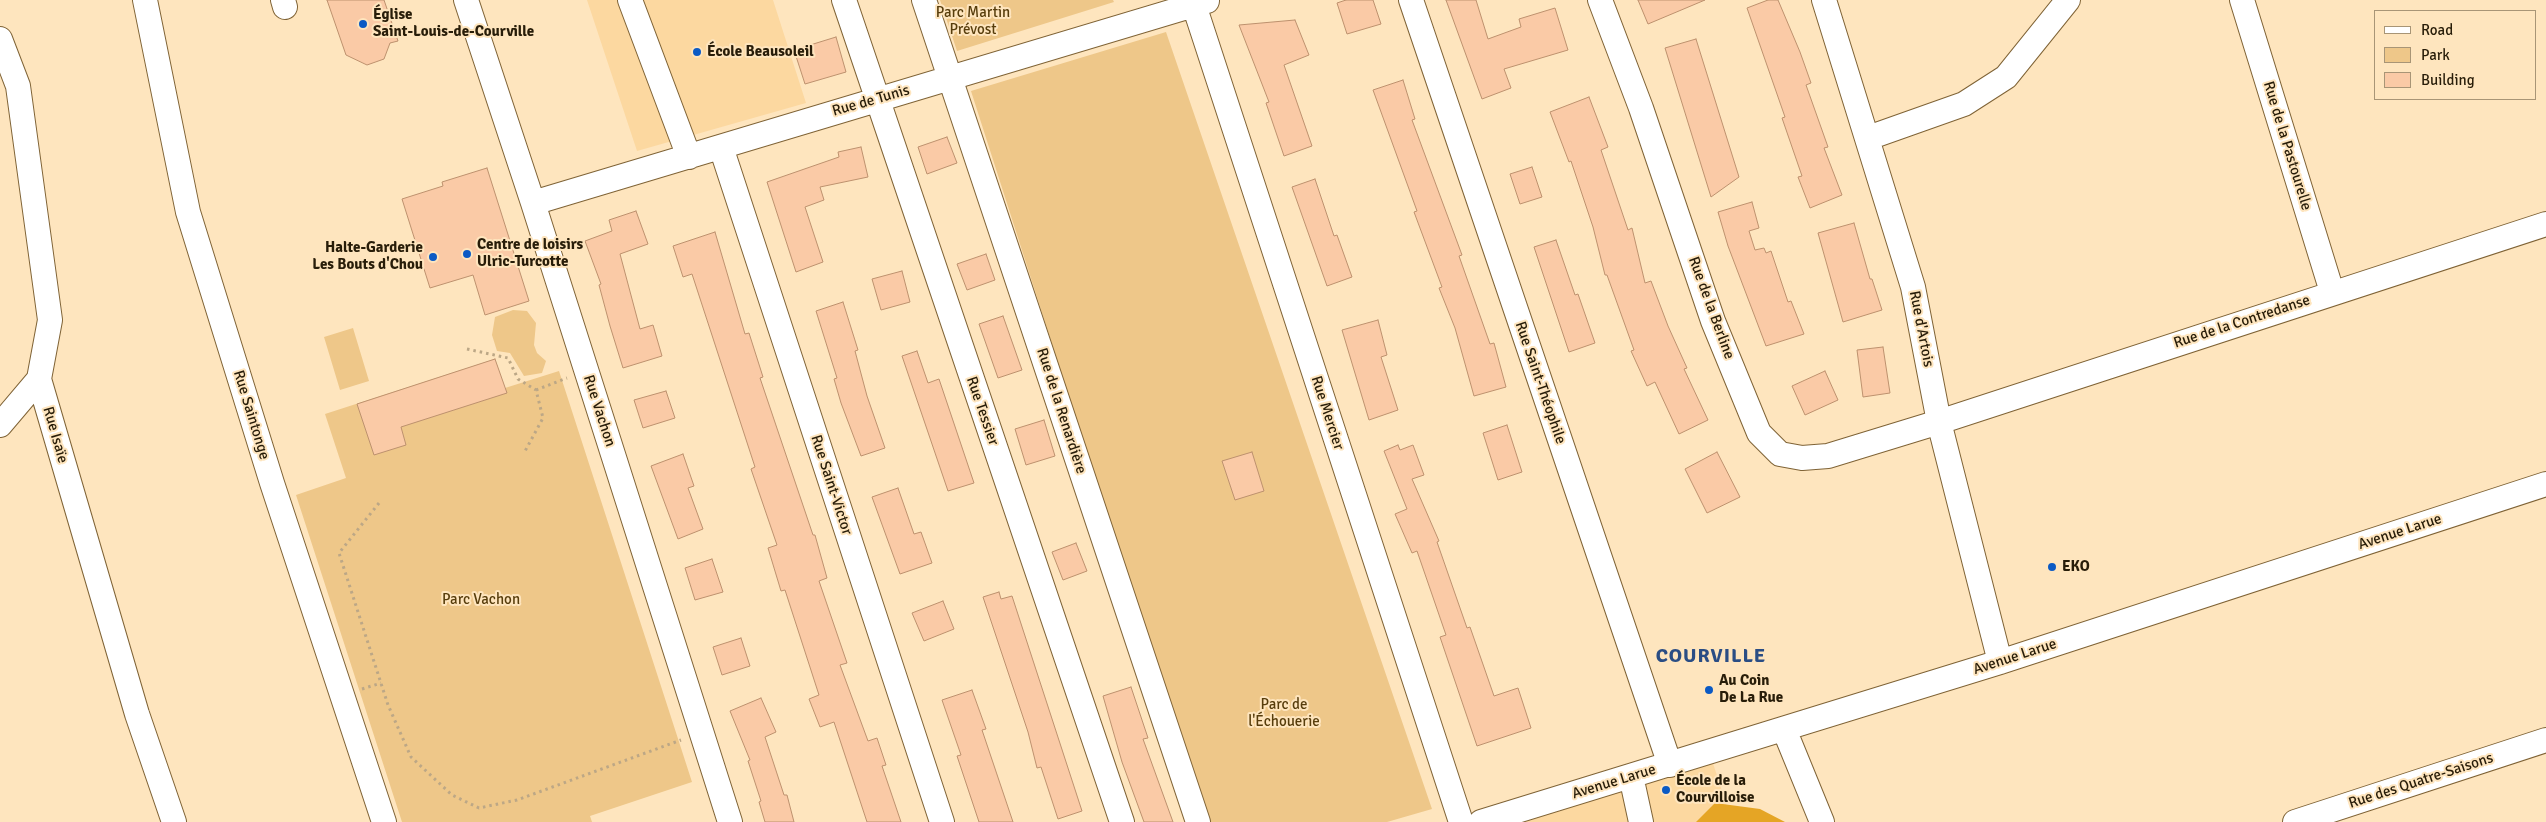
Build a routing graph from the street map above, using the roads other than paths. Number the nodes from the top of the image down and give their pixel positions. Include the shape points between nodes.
1 (146, 0) edge
2 (466, 0) edge
3 (630, 0) edge
4 (844, 0) edge
5 (924, 0) edge
6 (1411, 0) edge
7 (1600, 0) edge
8 (1824, 0) edge
9 (2068, 0) edge
10 (2242, 0) edge
11 (1201, 2) edge
12 (0, 39) edge
13 (951, 78) junction
14 (876, 99) junction
15 (1868, 138) junction
16 (721, 147) junction
17 (689, 157) junction
18 (533, 203) junction
19 (2546, 224) edge
20 (2332, 292) junction
21 (39, 379) junction
22 (1939, 422) junction
23 (0, 425) edge
24 (2546, 484) edge
25 (2000, 662) junction
26 (1784, 729) junction
27 (2546, 740) edge
28 (1670, 765) junction
29 (1631, 776) junction
30 (174, 822) edge
31 (384, 822) edge
32 (730, 822) edge
33 (942, 822) edge
34 (1122, 822) edge
35 (1198, 822) edge
36 (1461, 822) edge
37 (1480, 822) edge
38 (1641, 822) edge
39 (1822, 822) edge
40 (2295, 822) edge

1 - 31 street, Rue Saintonge via 188,212 272,483
2 - 18 street, Rue Vachon
3 - 17 street
4 - 14 street, Rue Tessier
5 - 13 street, Rue de la Renardière
6 - 28 street, Rue Saint-Théophile
7 - 22 street, Rue de la Berline via 1641,108 1713,321 1760,434 1780,454 1802,458 1828,456
8 - 15 street, Rue d'Artois
9 - 15 street via 2006,77 1964,104
10 - 20 street, Rue de la Pastourelle
11 - 13 street, Rue de Tunis
11 - 36 street, Rue Mercier
12 - 21 street, Rue Isaïe via 18,86 50,320
13 - 14 street, Rue de Tunis
13 - 35 street, Rue de la Renardière
14 - 16 street, Rue de Tunis
14 - 34 street, Rue Tessier
15 - 22 street, Rue d'Artois via 1913,287
16 - 17 street, Rue de Tunis
16 - 33 street, Rue Saint-Victor
17 - 18 street, Rue de Tunis
18 - 32 street, Rue Vachon
19 - 20 street, Rue de la Contredanse
20 - 22 street, Rue de la Contredanse
21 - 23 street
21 - 30 street, Rue Isaïe via 137,714
22 - 25 street, Rue d'Artois
24 - 25 street, Avenue Larue
25 - 26 street, Avenue Larue
26 - 28 street, Avenue Larue
26 - 39 street
27 - 40 street, Rue des Quatre-Saisons
28 - 29 street, Avenue Larue
29 - 37 street, Avenue Larue
29 - 38 street

